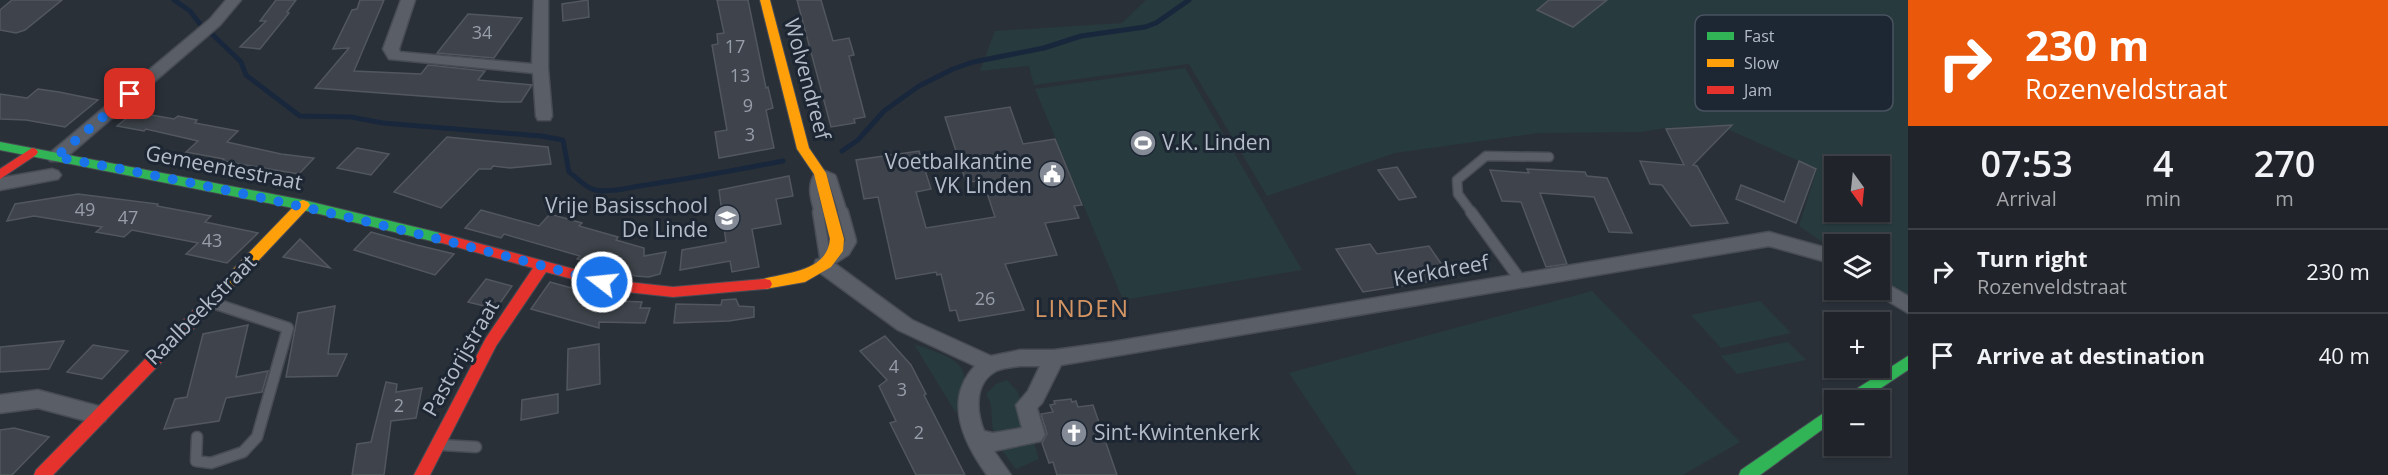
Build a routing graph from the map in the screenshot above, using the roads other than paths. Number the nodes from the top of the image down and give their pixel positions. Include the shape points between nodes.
1 (234, 0) edge
2 (408, 0) edge
3 (541, 0) edge
4 (765, 0) edge
5 (540, 69) junction
6 (544, 116) dead end
7 (0, 146) edge
8 (32, 152) junction
9 (56, 157) junction
10 (1549, 157) dead end
11 (0, 175) edge
12 (52, 175) dead end
13 (0, 184) edge
14 (303, 206) junction
15 (1824, 254) edge
16 (542, 266) junction
17 (828, 267) junction
18 (1521, 281) junction
19 (1890, 294) edge
20 (210, 302) junction
21 (1908, 306) edge
22 (1054, 357) junction
23 (1908, 362) edge
24 (990, 364) junction
25 (1867, 390) edge
26 (0, 404) edge
27 (98, 415) junction
28 (1824, 420) edge
29 (197, 437) dead end
30 (976, 439) junction
31 (437, 444) junction
32 (476, 447) dead end
33 (42, 475) edge
34 (422, 475) edge
35 (1000, 475) edge
36 (1747, 475) edge

1 - 9 street via 215,22
2 - 5 street via 391,49 394,56
3 - 5 street
4 - 17 street, Wolvendreef via 803,149 820,173 837,239
5 - 6 street
7 - 8 street, Gemeentestraat
8 - 9 street, Gemeentestraat
8 - 11 street
9 - 14 street, Gemeentestraat
10 - 18 lane via 1486,156 1457,180 1458,194
12 - 13 street
14 - 16 street, Gemeentestraat
14 - 20 street, Raalbeekstraat
15 - 18 street, Kerkdreef via 1769,239
16 - 17 street, Gemeentestraat via 618,286 673,292 763,284 800,278
16 - 31 street, Pastorijstraat via 491,342
17 - 24 street via 905,325
18 - 22 street, Kerkdreef
19 - 21 street
20 - 27 street, Raalbeekstraat
20 - 29 lane via 288,328 257,437 243,452 211,463 196,461
22 - 24 street, Kerkdreef
22 - 30 street via 1035,396 1026,405 1034,435 993,442
23 - 25 street
24 - 30 street via 971,387 968,399 968,415
26 - 27 street via 38,399
27 - 33 street, Raalbeekstraat
28 - 36 street
30 - 35 street
31 - 32 lane
31 - 34 street, Pastorijstraat

